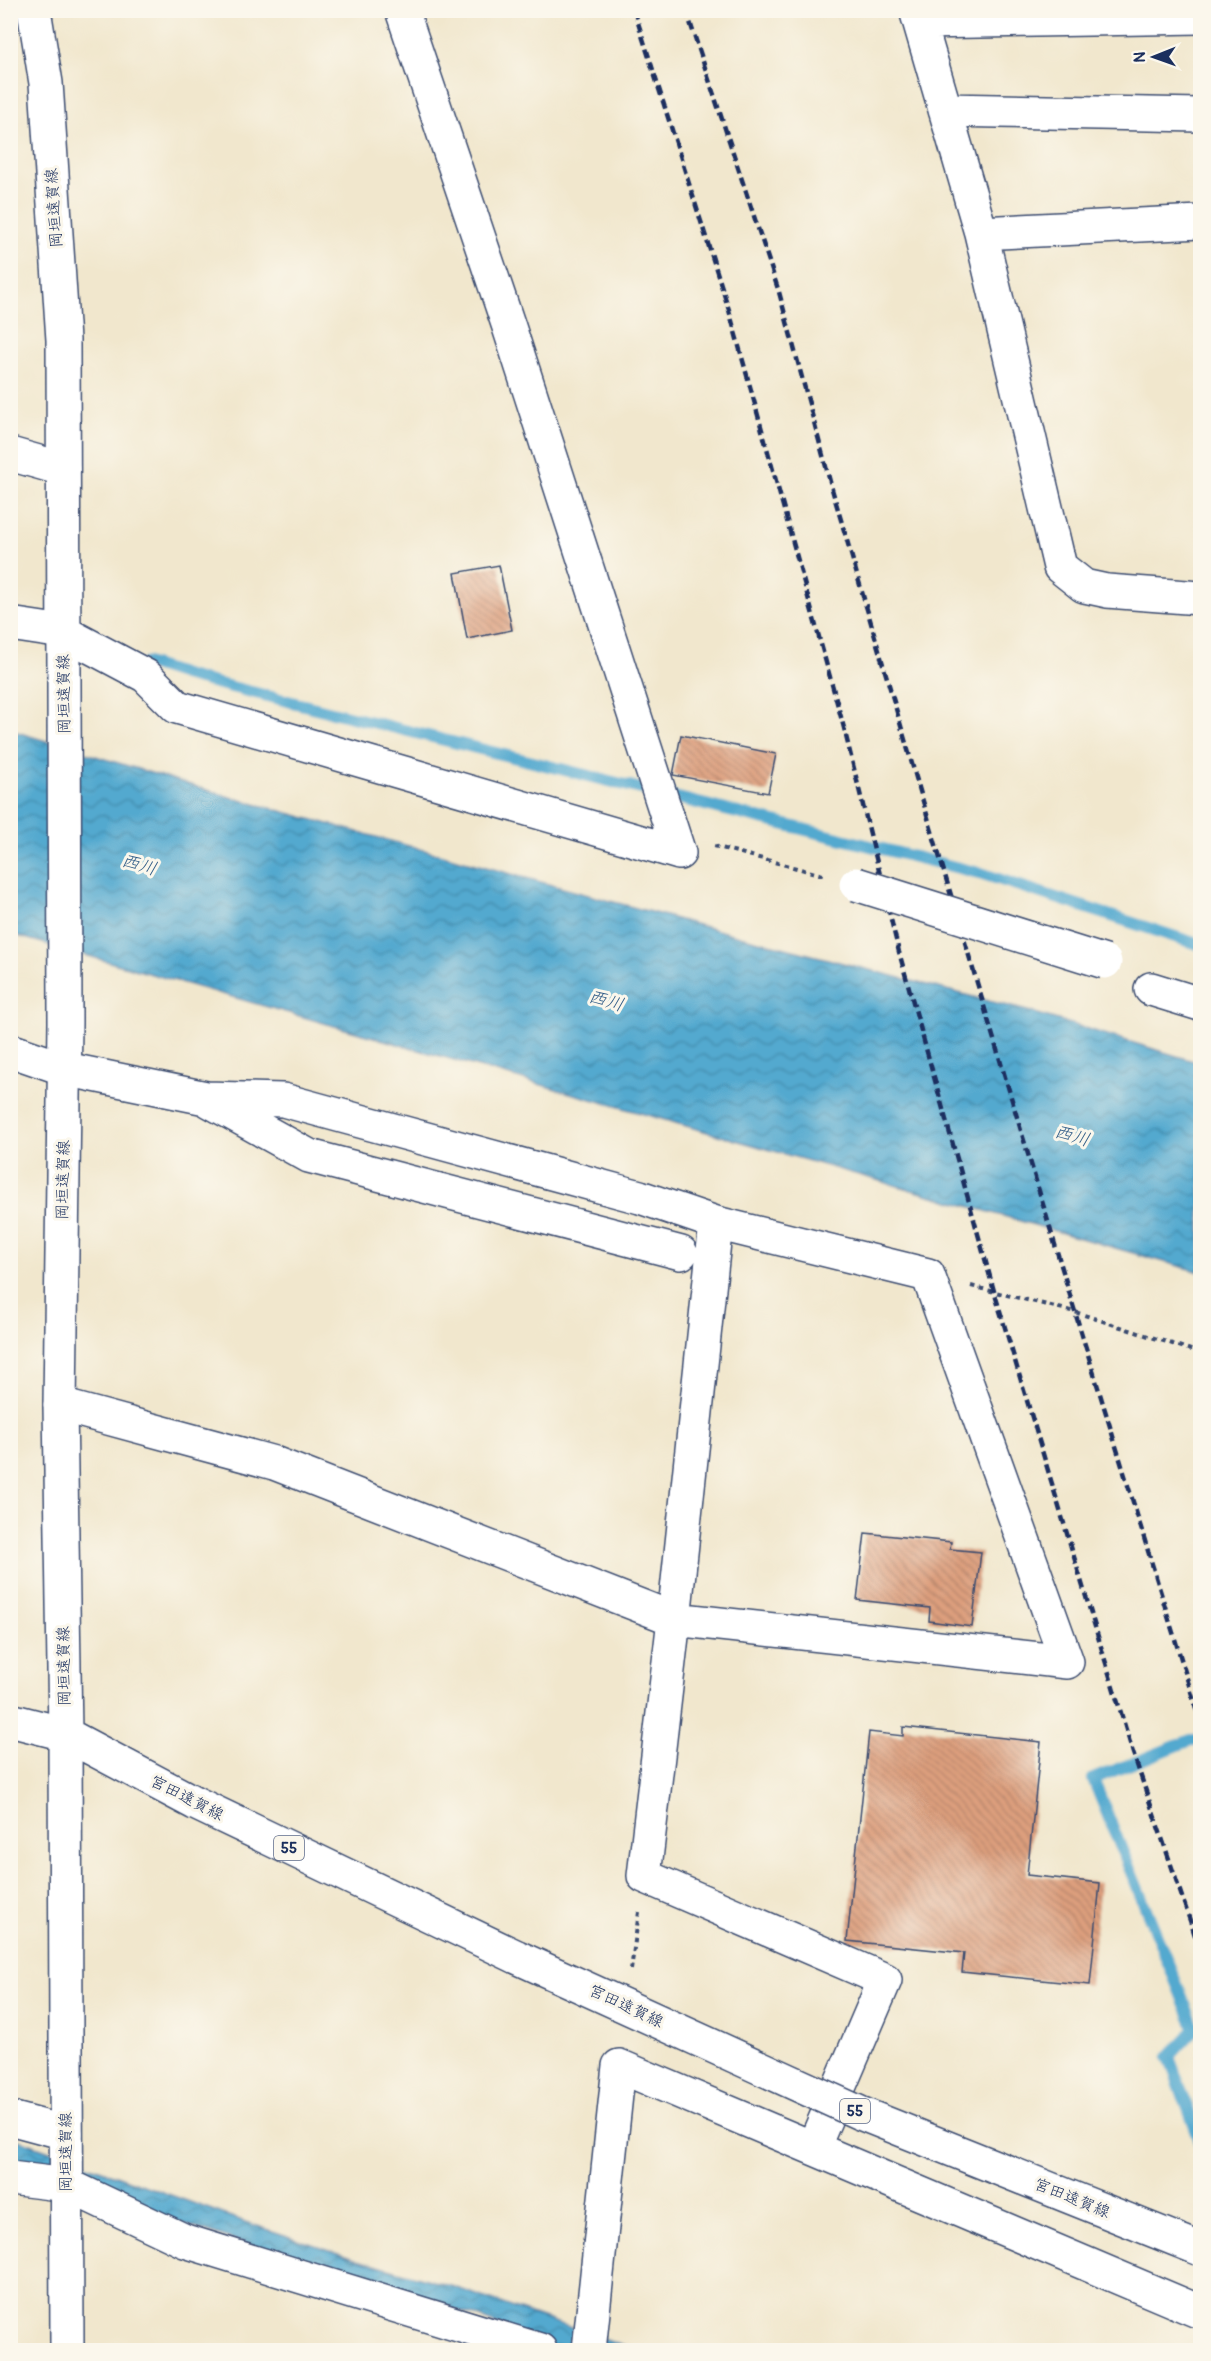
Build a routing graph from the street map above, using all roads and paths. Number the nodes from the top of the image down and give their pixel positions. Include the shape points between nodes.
1 (34, 10) edge
2 (402, 10) edge
3 (918, 16) edge
4 (1200, 17) edge
5 (945, 110) junction
6 (1200, 115) edge
7 (1200, 222) edge
8 (981, 233) junction
9 (10, 454) edge
10 (63, 469) junction
11 (1200, 598) edge
12 (10, 624) edge
13 (63, 632) junction
14 (710, 845) dead end
15 (856, 884) joint
16 (1105, 962) dead end
17 (1150, 989) dead end
18 (1200, 1004) edge
19 (10, 1050) edge
20 (65, 1069) junction
21 (206, 1098) junction
22 (716, 1223) junction
23 (681, 1253) dead end
24 (928, 1275) junction
25 (1200, 1353) edge
26 (60, 1405) junction
27 (674, 1619) junction
28 (10, 1720) edge
29 (64, 1734) junction
30 (10, 2118) edge
31 (66, 2133) junction
32 (813, 2148) junction
33 (10, 2178) edge
34 (67, 2185) junction
35 (1200, 2249) edge
36 (1200, 2312) edge
37 (67, 2350) edge
38 (540, 2350) edge
39 (589, 2350) edge

1 - 10 street, 岡垣遠賀線 via 46,83 63,340
2 - 13 street via 679,853 177,707 146,676
3 - 4 street
3 - 5 street
5 - 6 street
5 - 8 street
7 - 8 street
8 - 11 street via 1060,567 1084,586
9 - 10 street
10 - 13 street, 岡垣遠賀線
12 - 13 street
13 - 20 street, 岡垣遠賀線
14 - 15 path
15 - 16 street, bridge
17 - 18 street
19 - 20 street
20 - 21 street
20 - 26 street, 岡垣遠賀線
21 - 22 street via 283,1100 640,1197
21 - 23 street via 309,1156
22 - 24 street
22 - 27 street
24 - 25 path via 1075,1312
24 - 27 street via 1067,1662
26 - 27 street via 274,1463
26 - 29 street, 岡垣遠賀線
27 - 32 street via 644,1876 885,1980
28 - 29 street, 宮田遠賀線
29 - 31 street, 岡垣遠賀線
29 - 35 street, 宮田遠賀線 / 55, bridge via 195,1803 517,1957 860,2113
30 - 31 street
31 - 34 street, 岡垣遠賀線
32 - 36 street
32 - 39 street via 619,2066
33 - 34 street
34 - 37 street, 岡垣遠賀線
34 - 38 street via 185,2241

